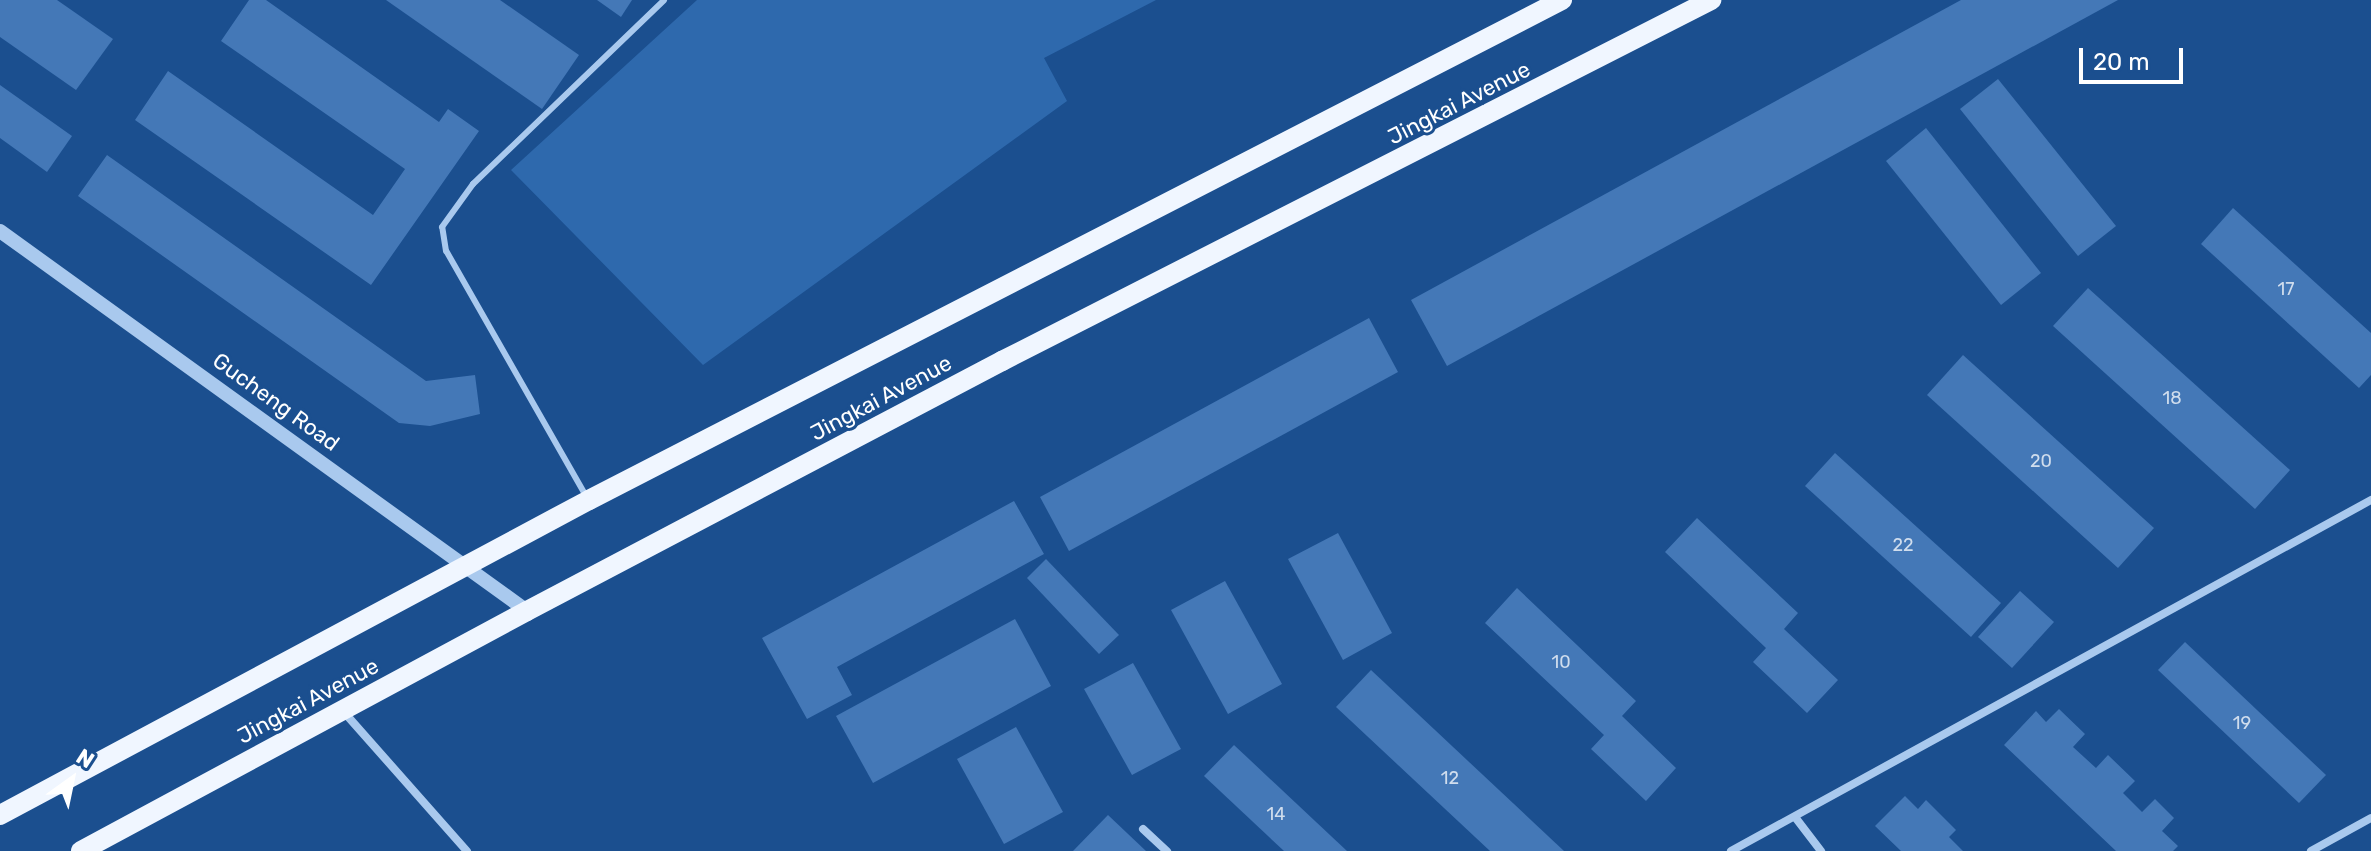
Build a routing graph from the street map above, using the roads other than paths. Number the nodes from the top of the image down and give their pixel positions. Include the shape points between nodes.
1 (664, 0) edge
2 (1562, 0) edge
3 (1711, 0) edge
4 (0, 231) edge
5 (589, 500) junction
6 (2371, 500) edge
7 (467, 566) junction
8 (527, 611) junction
9 (342, 709) junction
10 (0, 815) edge
11 (1795, 817) junction
12 (2371, 818) edge
13 (1143, 829) dead end
14 (81, 851) edge
15 (467, 851) edge
16 (1167, 851) edge
17 (1731, 851) edge
18 (1821, 851) edge
19 (2311, 851) edge

1 - 5 lane via 473,184 442,227 446,251
2 - 5 main road, Jingkai Avenue
3 - 8 main road, Jingkai Avenue via 1002,361
4 - 7 street, Gucheng Road
5 - 7 main road, Jingkai Avenue
6 - 11 street
7 - 8 street, Gucheng Road
7 - 10 main road, Jingkai Avenue
8 - 9 main road, Jingkai Avenue
9 - 14 main road, Jingkai Avenue
9 - 15 street
11 - 17 street
11 - 18 street
12 - 19 street
13 - 16 street

